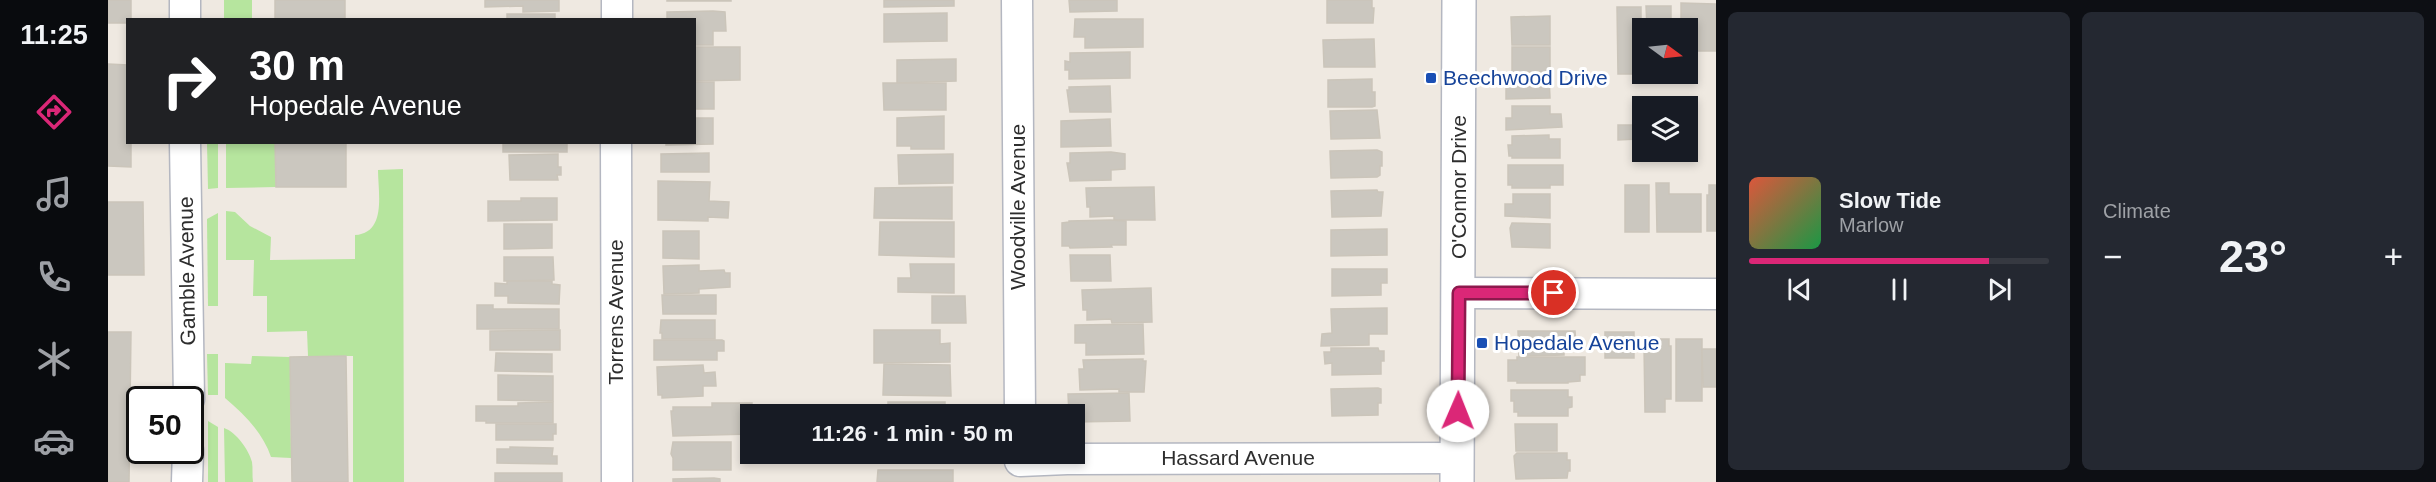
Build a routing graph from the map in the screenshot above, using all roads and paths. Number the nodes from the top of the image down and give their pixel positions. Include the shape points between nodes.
1 (185, 0) edge
2 (617, 0) edge
3 (1017, 0) edge
4 (1460, 0) edge
5 (185, 18) edge
6 (617, 18) edge
7 (185, 144) edge
8 (616, 144) edge
9 (1459, 293) junction
10 (1716, 294) edge
11 (189, 386) edge
12 (1020, 404) edge
13 (188, 464) edge
14 (1020, 465) edge
15 (1457, 470) edge
16 (187, 482) edge
17 (617, 482) edge

1 - 5 street
2 - 6 street
3 - 12 street, Woodville Avenue
4 - 9 main road, O'Connor Drive
7 - 11 street, Gamble Avenue
8 - 17 street, Torrens Avenue
9 - 10 street
9 - 15 main road, O'Connor Drive
13 - 16 street
14 - 15 street, Hassard Avenue via 1066,459

